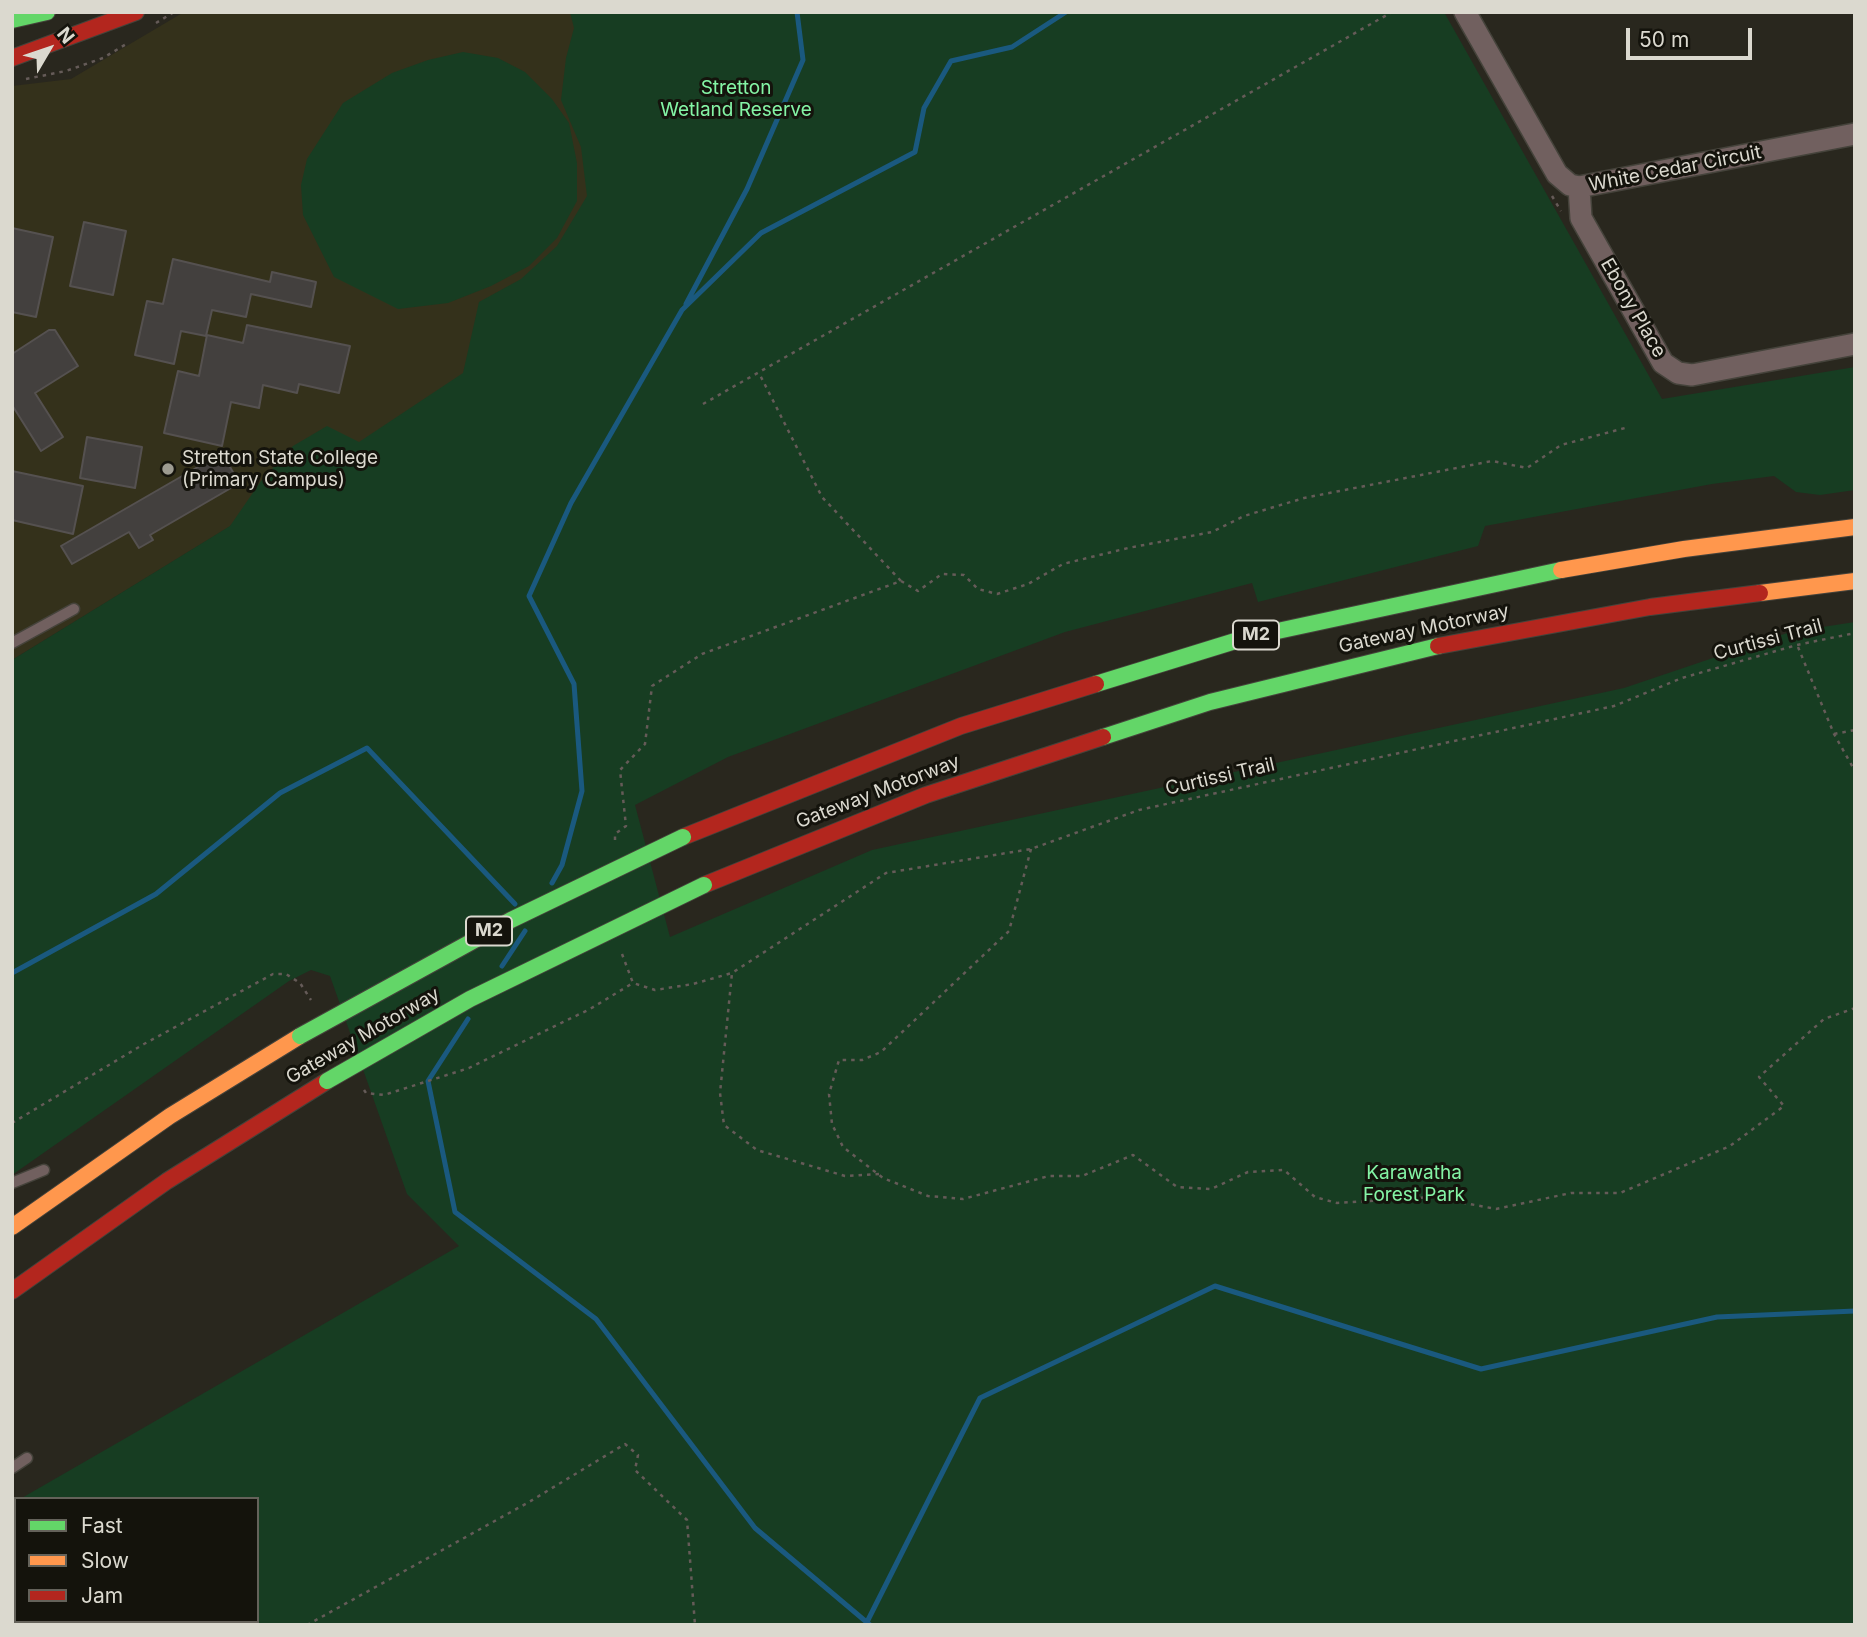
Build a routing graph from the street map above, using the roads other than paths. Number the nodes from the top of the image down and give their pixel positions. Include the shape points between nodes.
1 (47, 12) edge
2 (136, 12) edge
3 (1465, 12) edge
4 (12, 20) edge
5 (12, 58) edge
6 (1855, 134) edge
7 (1579, 187) junction
8 (1855, 344) edge
9 (1855, 527) edge
10 (1855, 581) edge
11 (74, 609) dead end
12 (12, 643) edge
13 (44, 1170) dead end
14 (12, 1183) edge
15 (12, 1227) edge
16 (12, 1291) edge
17 (27, 1458) dead end
18 (12, 1468) edge

1 - 4 main road
2 - 5 main road
3 - 7 street, White Cedar Circuit via 1557,174
6 - 7 street, White Cedar Circuit
7 - 8 street, Ebony Place via 1581,218 1663,363 1678,373 1692,375
9 - 15 main road, Gateway Motorway / M2, bridge via 1684,549 1507,579 1245,638 961,726 683,837 510,920 300,1036 170,1116
10 - 16 main road, Gateway Motorway / M2, bridge via 1650,607 1396,654 1210,702 926,795 704,885 470,999 167,1181
11 - 12 lane
13 - 14 lane
17 - 18 lane

